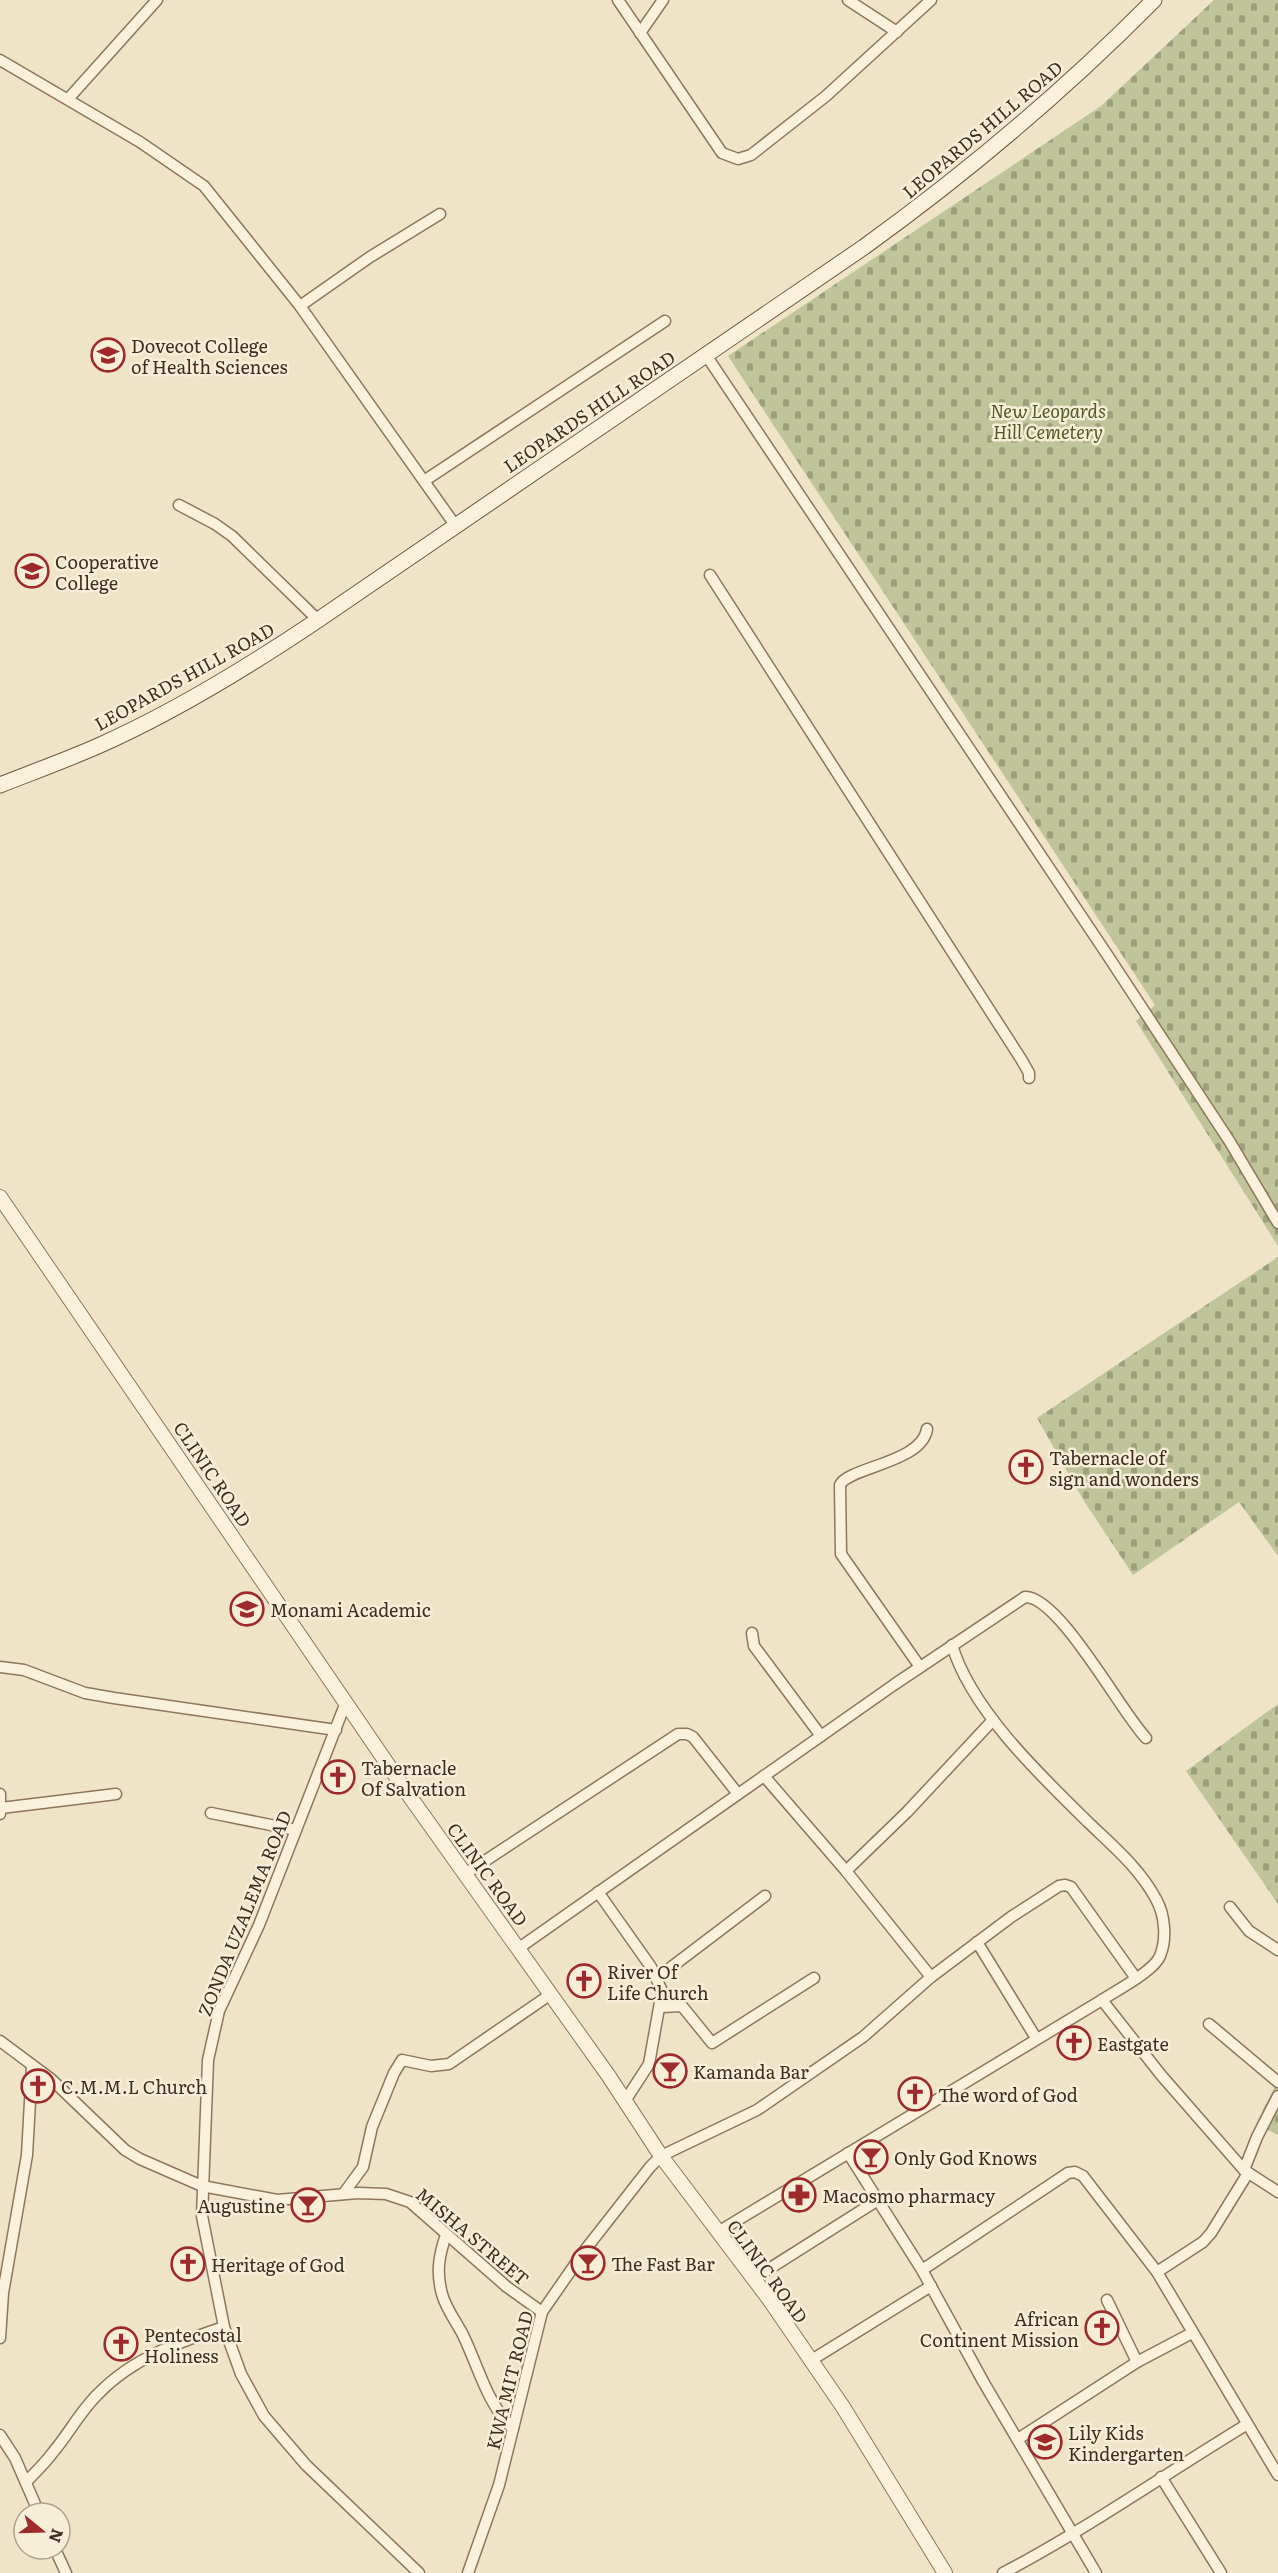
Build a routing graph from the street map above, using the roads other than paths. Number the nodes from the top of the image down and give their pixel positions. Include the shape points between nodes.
1 (157, 0) edge
2 (618, 0) edge
3 (663, 0) edge
4 (848, 0) edge
5 (931, 0) edge
6 (1154, 0) edge
7 (897, 32) junction
8 (640, 33) junction
9 (0, 60) edge
10 (69, 98) junction
11 (440, 214) dead end
12 (300, 306) junction
13 (665, 321) dead end
14 (706, 356) junction
15 (424, 481) junction
16 (178, 505) dead end
17 (455, 525) junction
18 (710, 575) dead end
19 (318, 620) junction
20 (0, 785) edge
21 (1029, 1078) dead end
22 (0, 1197) edge
23 (1278, 1223) edge
24 (927, 1429) dead end
25 (752, 1633) dead end
26 (952, 1645) junction
27 (0, 1667) edge
28 (920, 1667) junction
29 (346, 1702) junction
30 (993, 1720) junction
31 (336, 1730) junction
32 (821, 1736) junction
33 (1146, 1738) dead end
34 (764, 1776) junction
35 (0, 1794) edge
36 (116, 1794) dead end
37 (738, 1794) junction
38 (1, 1812) edge
39 (211, 1813) dead end
40 (296, 1830) junction
41 (846, 1871) junction
42 (465, 1874) junction
43 (598, 1892) junction
44 (765, 1896) dead end
45 (1230, 1906) dead end
46 (977, 1942) junction
47 (519, 1948) junction
48 (1278, 1950) edge
49 (931, 1977) junction
50 (1136, 1977) junction
51 (657, 1978) junction
52 (814, 1978) dead end
53 (551, 1994) junction
54 (1102, 2000) junction
55 (661, 2007) junction
56 (1209, 2024) dead end
57 (1036, 2038) junction
58 (0, 2041) edge
59 (32, 2066) junction
60 (1278, 2082) edge
61 (1278, 2096) edge
62 (625, 2101) junction
63 (848, 2153) junction
64 (661, 2156) junction
65 (1246, 2172) junction
66 (202, 2186) junction
67 (1278, 2192) edge
68 (344, 2193) junction
69 (878, 2200) junction
70 (718, 2232) junction
71 (446, 2235) junction
72 (922, 2270) junction
73 (1157, 2272) junction
74 (753, 2279) junction
75 (931, 2286) junction
76 (1107, 2301) dead end
77 (542, 2312) junction
78 (224, 2327) junction
79 (1192, 2333) junction
80 (0, 2338) edge
81 (810, 2361) junction
82 (1137, 2361) junction
83 (1246, 2425) junction
84 (513, 2429) junction
85 (0, 2435) edge
86 (1018, 2439) junction
87 (1278, 2475) edge
88 (1161, 2477) junction
89 (26, 2482) junction
90 (34, 2501) edge
91 (1074, 2533) junction
92 (419, 2573) edge
93 (468, 2573) edge
94 (945, 2573) edge
95 (1003, 2573) edge
96 (1096, 2573) edge
97 (1221, 2573) edge

1 - 10 street
2 - 8 street
3 - 8 street
4 - 7 street
5 - 7 street
6 - 14 main road, LEOPARDS HILL ROAD via 1021,126 935,196
7 - 8 street via 761,148 738,159 722,153
9 - 10 street
10 - 12 street via 204,186
11 - 12 street
12 - 15 street
13 - 15 street
14 - 17 main road, LEOPARDS HILL ROAD
14 - 23 street via 1108,957
15 - 17 street
16 - 19 street via 232,536
17 - 19 main road, LEOPARDS HILL ROAD
18 - 21 street via 1021,1059
19 - 20 main road, LEOPARDS HILL ROAD via 245,668 129,731
22 - 29 street, CLINIC ROAD
24 - 28 street via 920,1444 878,1467 845,1479 840,1485 841,1554
25 - 32 street via 754,1646
26 - 28 street
26 - 30 street via 964,1679
26 - 33 street via 1019,1600 1036,1598 1060,1621
27 - 31 street via 24,1670 85,1693
28 - 32 street
29 - 31 street, ZONDA UZALEMA ROAD
29 - 42 street, CLINIC ROAD
30 - 41 street
30 - 50 street via 1056,1790 1128,1860 1157,1900 1165,1939 1159,1958
31 - 40 street, ZONDA UZALEMA ROAD
32 - 34 street
34 - 37 street
34 - 41 street
35 - 38 street
36 - 38 street
37 - 42 street via 693,1737 678,1734
37 - 43 street
39 - 40 street
40 - 66 street, ZONDA UZALEMA ROAD via 259,1925 219,2011 211,2039
41 - 49 street
42 - 47 street, CLINIC ROAD
43 - 47 street
43 - 51 street
44 - 51 street
45 - 48 street via 1249,1931
46 - 49 street
46 - 50 street via 1036,1900 1065,1885 1071,1887
46 - 57 street
47 - 53 street, CLINIC ROAD
49 - 64 street via 862,2037 757,2110
50 - 54 street
51 - 55 street via 662,1991
52 - 55 street via 712,2043 682,2006
53 - 62 street, CLINIC ROAD
53 - 68 street via 449,2064 431,2066 402,2060 372,2127 363,2167
54 - 57 street
54 - 65 street
55 - 62 street via 649,2064
56 - 60 street
57 - 63 street
58 - 59 street, MISHA STREET
59 - 66 street, MISHA STREET via 125,2150
59 - 80 street via 27,2155 3,2293
61 - 65 street via 1257,2137
62 - 64 street, CLINIC ROAD
63 - 69 street
63 - 70 street
64 - 70 street, CLINIC ROAD
64 - 77 street, KWA MIT ROAD via 585,2250
65 - 67 street
65 - 73 street via 1203,2242
66 - 68 street, MISHA STREET via 277,2200
66 - 78 street, ZONDA UZALEMA ROAD via 205,2237
68 - 71 street, MISHA STREET via 386,2193 399,2197 410,2202
69 - 72 street
69 - 74 street
70 - 74 street, CLINIC ROAD
71 - 77 street, MISHA STREET
71 - 84 street via 438,2257 441,2293 488,2395
72 - 73 street via 1075,2172 1087,2181
72 - 75 street
73 - 79 street
74 - 81 street, CLINIC ROAD
75 - 81 street
75 - 86 street
76 - 82 street
77 - 84 street, KWA MIT ROAD
78 - 89 street via 163,2348 125,2371 100,2391
78 - 92 street, ZONDA UZALEMA ROAD via 241,2374 264,2416 306,2465
79 - 82 street
79 - 83 street
81 - 94 street, CLINIC ROAD via 843,2407
82 - 86 street
83 - 87 street
83 - 88 street
84 - 93 street, KWA MIT ROAD via 500,2485
85 - 89 street
86 - 91 street
88 - 91 street
88 - 97 street
89 - 90 street
91 - 95 street
91 - 96 street

